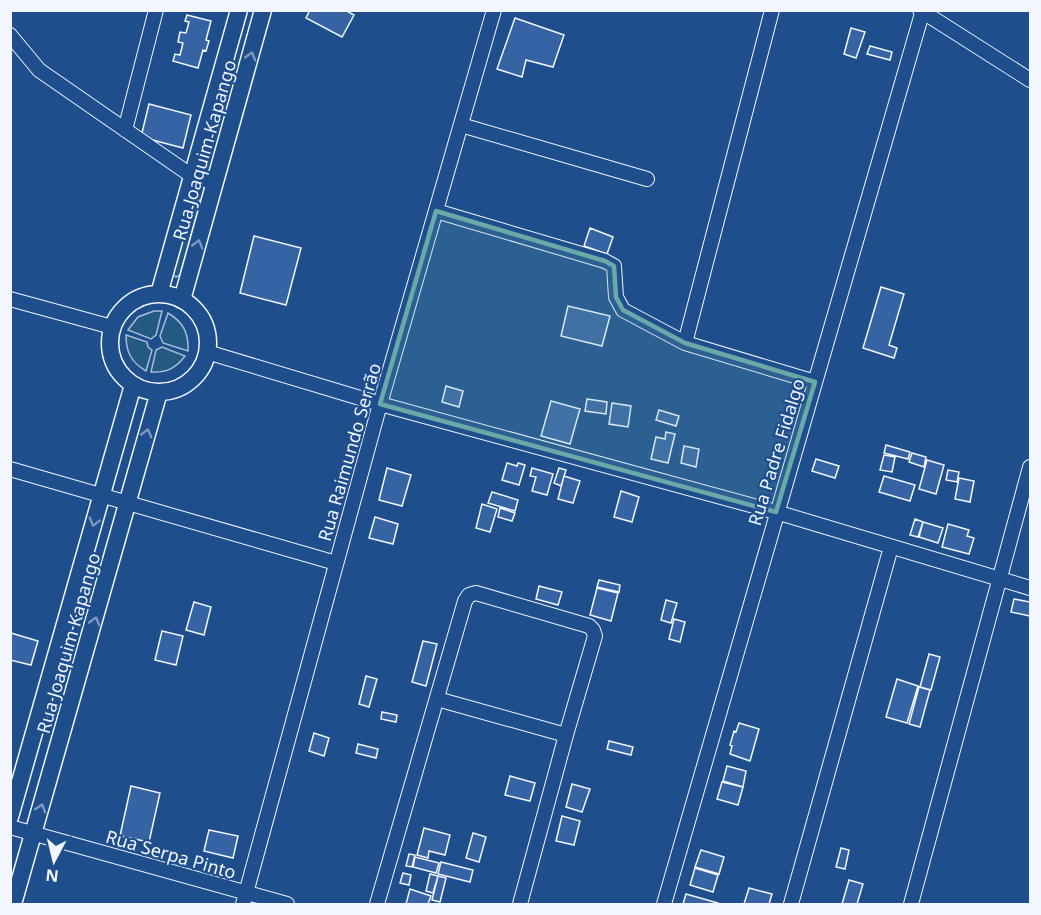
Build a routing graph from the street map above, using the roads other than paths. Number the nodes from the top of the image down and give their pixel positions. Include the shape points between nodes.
1 (156, 10) edge
2 (263, 10) edge
3 (494, 10) edge
4 (772, 10) edge
5 (922, 11) edge
6 (237, 16) edge
7 (258, 28) junction
8 (10, 35) edge
9 (1030, 80) edge
10 (461, 125) junction
11 (125, 130) junction
12 (192, 176) junction
13 (647, 179) dead end
14 (215, 183) junction
15 (436, 211) junction
16 (159, 294) junction
17 (10, 299) edge
18 (182, 300) junction
19 (112, 327) junction
20 (685, 343) junction
21 (207, 352) junction
22 (815, 382) junction
23 (133, 385) junction
24 (159, 392) junction
25 (380, 404) junction
26 (1030, 467) edge
27 (10, 469) edge
28 (101, 495) junction
29 (128, 502) junction
30 (776, 512) junction
31 (891, 547) junction
32 (336, 563) junction
33 (1001, 579) junction
34 (1030, 588) edge
35 (55, 657) junction
36 (82, 665) junction
37 (437, 699) junction
38 (566, 735) junction
39 (10, 817) edge
40 (10, 827) edge
41 (33, 834) junction
42 (244, 899) edge
43 (13, 904) edge
44 (287, 904) edge
45 (377, 904) edge
46 (520, 904) edge
47 (664, 904) edge
48 (791, 904) edge
49 (911, 904) edge

1 - 11 street
2 - 7 main road, Rua Joaquim Kapango
3 - 10 street, Rua Raimundo Serrão
4 - 20 street
5 - 9 street
5 - 22 street, Rua Padre Fidalgo
6 - 7 main road
6 - 12 main road, Rua Joaquim Kapango
14 -> 7 main road, Rua Joaquim Kapango
8 - 11 street via 39,70
10 - 13 street
10 - 15 street, Rua Raimundo Serrão
11 - 12 street
12 - 14 street
12 - 16 main road, Rua Joaquim Kapango
18 -> 14 main road, Rua Joaquim Kapango
15 - 20 street via 605,261 614,266 616,297 623,310
15 - 25 street, Rua Raimundo Serrão
16 - 18 main road
16 - 19 main road via 130,303
17 - 19 street
18 - 21 main road via 203,322
19 - 23 main road via 112,360
20 - 22 street
21 - 24 main road via 190,381
21 - 25 street
22 - 30 street, Rua Padre Fidalgo
23 - 24 main road
23 - 28 main road, Rua Joaquim Kapango
29 -> 24 main road, Rua Joaquim Kapango
25 - 30 street
25 - 32 street, Rua Raimundo Serrão
26 - 33 street
27 - 28 street
28 - 29 street
28 -> 35 main road, Rua Joaquim Kapango
29 - 32 street
36 -> 29 main road, Rua Joaquim Kapango
30 - 31 street
30 - 47 street, Rua Padre Fidalgo
31 - 33 street
31 - 48 street
32 - 42 street, Rua Raimundo Serrão
33 - 34 street
33 - 49 street
35 - 36 main road
35 - 39 main road, Rua Joaquim Kapango
41 -> 36 main road, Rua Joaquim Kapango
37 - 38 street
37 - 38 street via 465,601 476,593 593,630 595,636
37 - 45 street
38 - 46 street
40 - 41 street, Rua Serpa Pinto
41 - 42 street, Rua Serpa Pinto
41 - 43 main road, Rua Joaquim Kapango
42 - 44 street, Rua Serpa Pinto

